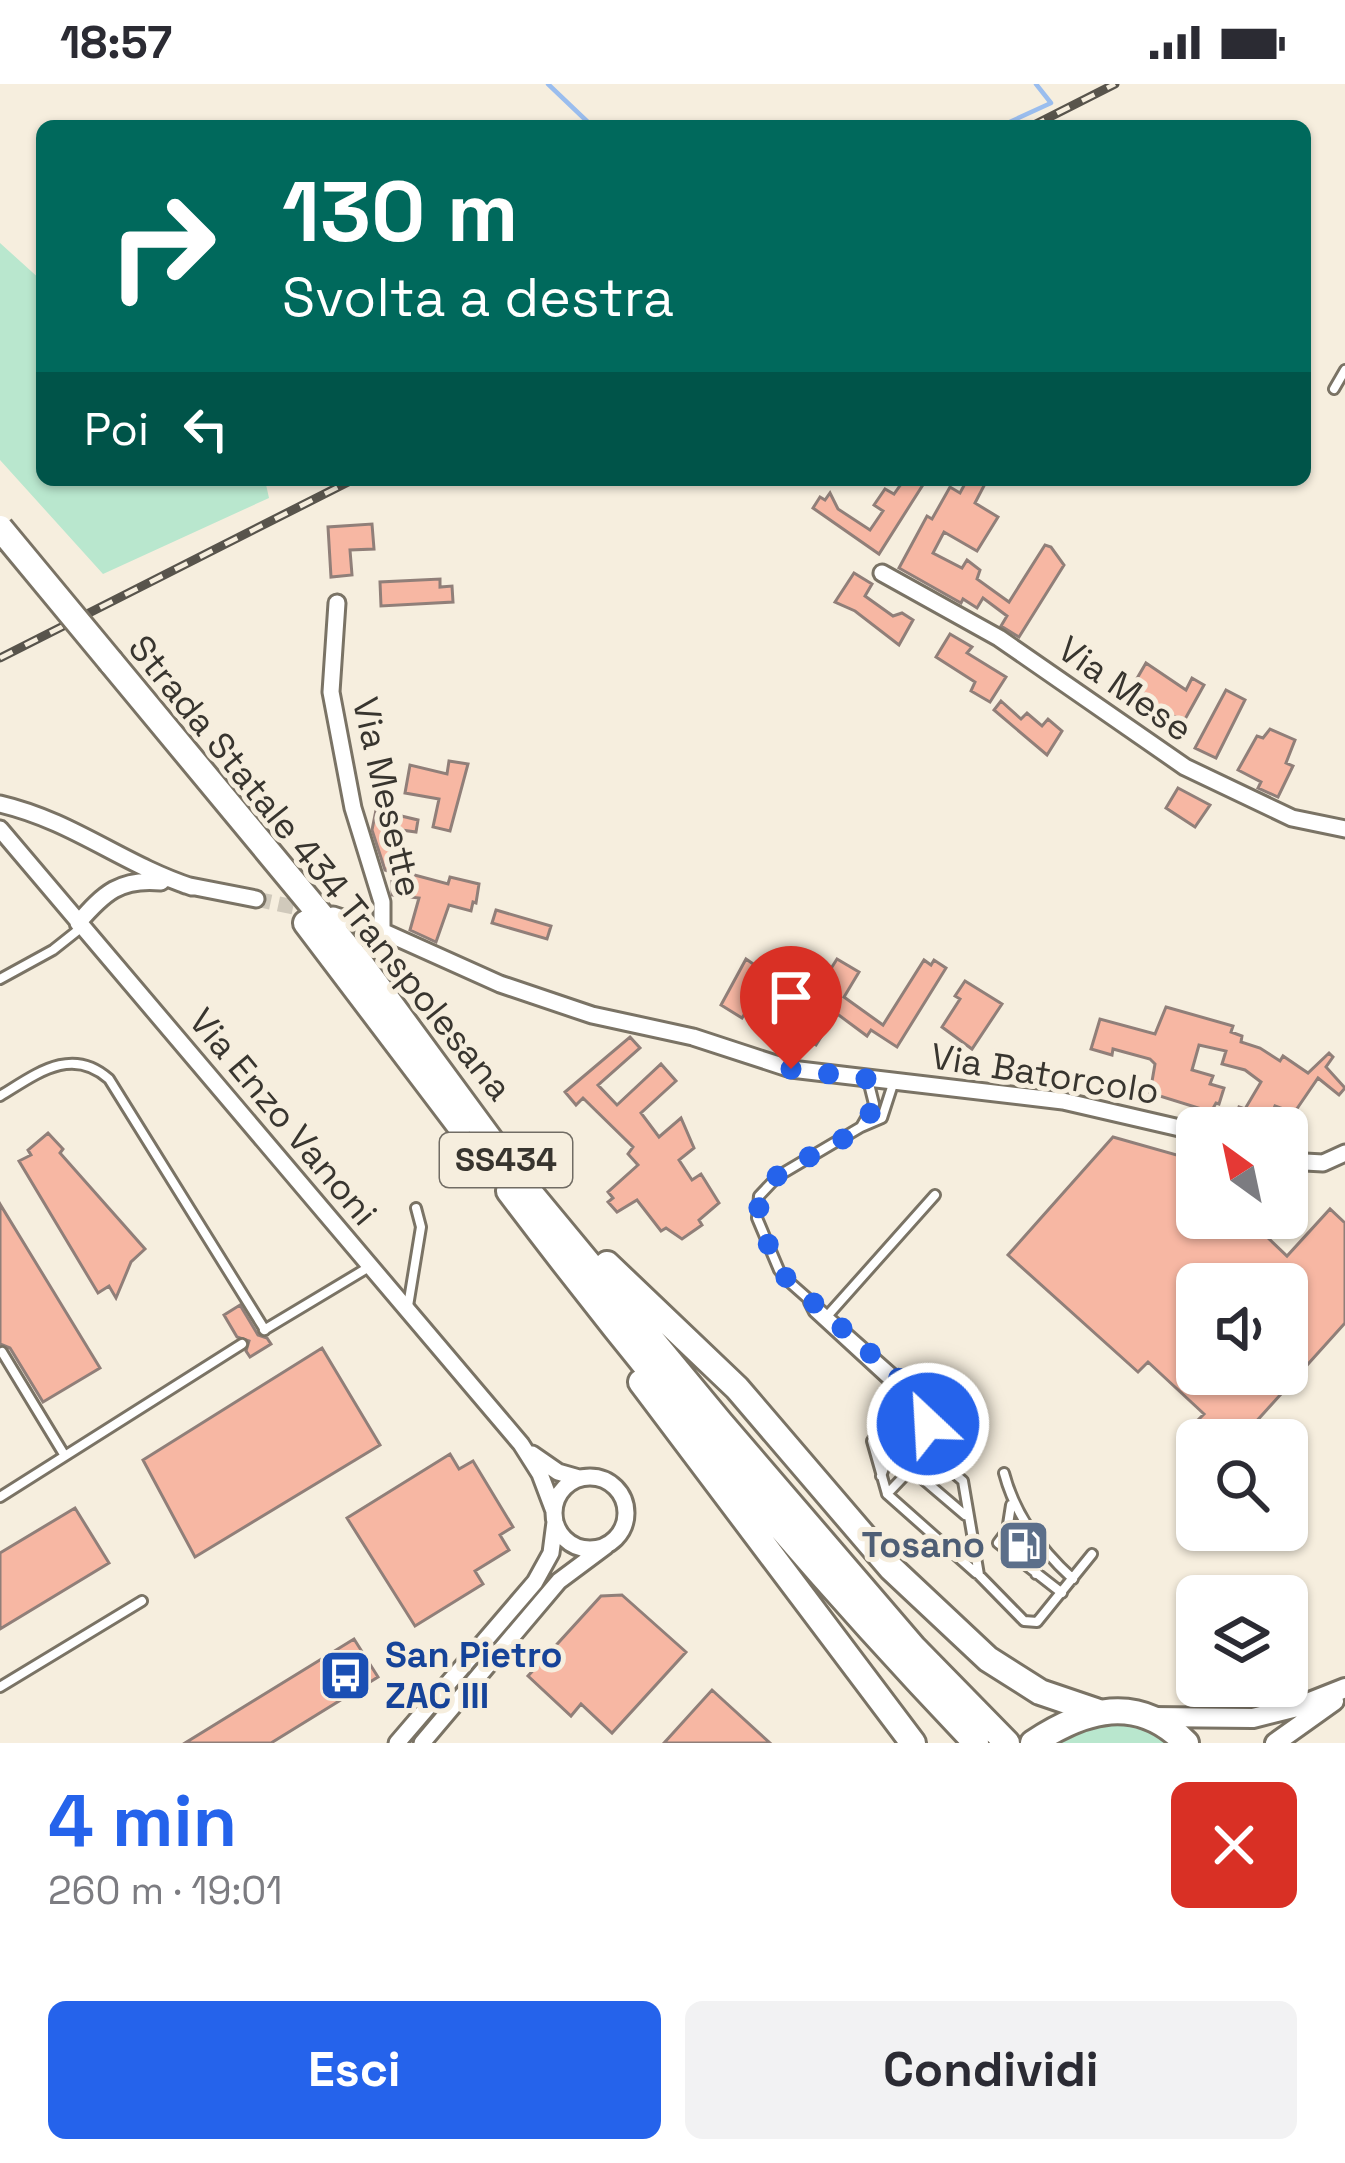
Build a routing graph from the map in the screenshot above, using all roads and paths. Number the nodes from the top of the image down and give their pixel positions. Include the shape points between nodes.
1 (1345, 370) edge
2 (1334, 389) dead end
3 (0, 528) edge
4 (0, 552) edge
5 (882, 573) dead end
6 (337, 604) dead end
7 (104, 667) junction
8 (0, 804) edge
9 (0, 829) edge
10 (1345, 829) edge
11 (192, 887) junction
12 (256, 899) tunnel mouth
13 (333, 915) tunnel mouth
14 (80, 925) junction
15 (382, 931) junction
16 (0, 979) edge
17 (868, 1079) junction
18 (894, 1081) junction
19 (0, 1096) edge
20 (861, 1127) junction
21 (1176, 1127) edge
22 (1345, 1153) edge
23 (1308, 1162) edge
24 (522, 1183) junction
25 (934, 1195) dead end
26 (416, 1208) dead end
27 (370, 1266) junction
28 (573, 1276) junction
29 (806, 1295) junction
30 (407, 1310) junction
31 (829, 1314) junction
32 (242, 1344) dead end
33 (2, 1352) edge
34 (928, 1424) junction
35 (521, 1444) junction
36 (928, 1451) junction
37 (65, 1456) junction
38 (911, 1469) junction
39 (1004, 1473) dead end
40 (581, 1478) junction
41 (880, 1479) junction
42 (887, 1495) junction
43 (0, 1497) edge
44 (1012, 1504) junction
45 (555, 1517) junction
46 (967, 1517) junction
47 (1007, 1531) junction
48 (606, 1546) junction
49 (1092, 1554) dead end
50 (1051, 1559) junction
51 (1036, 1560) junction
52 (979, 1575) junction
53 (1036, 1575) junction
54 (1073, 1579) junction
55 (1062, 1592) junction
56 (142, 1601) dead end
57 (0, 1687) edge
58 (1345, 1690) edge
59 (1096, 1711) junction
60 (1150, 1717) junction
61 (397, 1743) edge
62 (422, 1743) edge
63 (913, 1743) edge
64 (976, 1743) edge
65 (1007, 1743) edge
66 (1033, 1743) edge
67 (1186, 1743) edge
68 (1274, 1743) edge

1 - 2 lane
3 - 7 main road, Strada Statale 434 Transpolesana / SS434, bridge
4 - 7 main road, Strada Statale 434 Transpolesana / SS434
5 - 10 street, Via Mese via 999,638 1185,767 1292,818
6 - 15 street, Via Mesette via 331,692 353,808 384,910
7 - 24 main road, Strada Statale 434 Transpolesana / SS434 via 362,965
7 - 28 main road, Strada Statale 434 Transpolesana / SS434
8 - 11 street via 50,817
9 - 14 street, Via Enzo Vanoni
11 - 12 street
11 - 14 street via 126,882 105,892
13 - 15 street, Via Batorcolo
14 - 16 lane
14 - 27 street, Via Enzo Vanoni
15 - 17 street, Via Batorcolo via 592,1015 791,1069
17 - 18 street, Via Batorcolo
17 - 20 lane via 874,1105
18 - 20 lane via 882,1118
18 - 21 street, Via Batorcolo via 1063,1100
19 - 27 lane via 61,1063 89,1065 109,1078 264,1330
20 - 29 lane via 759,1196 757,1218 779,1270
22 - 23 street
24 - 59 main road via 737,1388 891,1568 988,1658 1040,1692
24 - 65 main road, Strada Statale 434 Transpolesana / SS434 via 914,1648
25 - 31 lane
26 - 30 lane via 422,1227
27 - 30 street, Via Enzo Vanoni
28 - 63 main road via 577,1298
28 - 64 main road, Strada Statale 434 Transpolesana / SS434 via 806,1557
29 - 31 lane
29 - 41 lane via 814,1312 902,1392 872,1441
30 - 35 street, Via Enzo Vanoni
31 - 34 lane via 943,1418
32 - 37 lane
33 - 37 lane
34 - 36 lane
34 - 41 lane
35 - 40 street, Via Enzo Vanoni via 558,1472
35 - 45 street, Via Enzo Vanoni
36 - 38 lane
36 - 46 lane via 963,1481
37 - 43 lane
38 - 42 lane
38 - 46 lane
39 - 44 lane
40 - 45 street via 561,1491
40 - 48 street, Via Enzo Vanoni via 605,1480 623,1496 622,1531
41 - 42 lane
42 - 52 lane
44 - 47 lane
44 - 50 lane
45 - 48 street via 574,1546
45 - 61 street via 551,1553 535,1582
46 - 52 lane
47 - 51 lane
47 - 53 lane via 998,1543
48 - 62 street via 559,1581
49 - 54 lane
50 - 51 lane
50 - 54 lane
51 - 53 lane
52 - 55 lane via 1024,1621 1037,1622
53 - 55 lane
54 - 55 lane
56 - 57 lane
58 - 60 street via 1253,1718
58 - 68 street
59 - 60 main road
59 - 66 main road
60 - 67 main road

